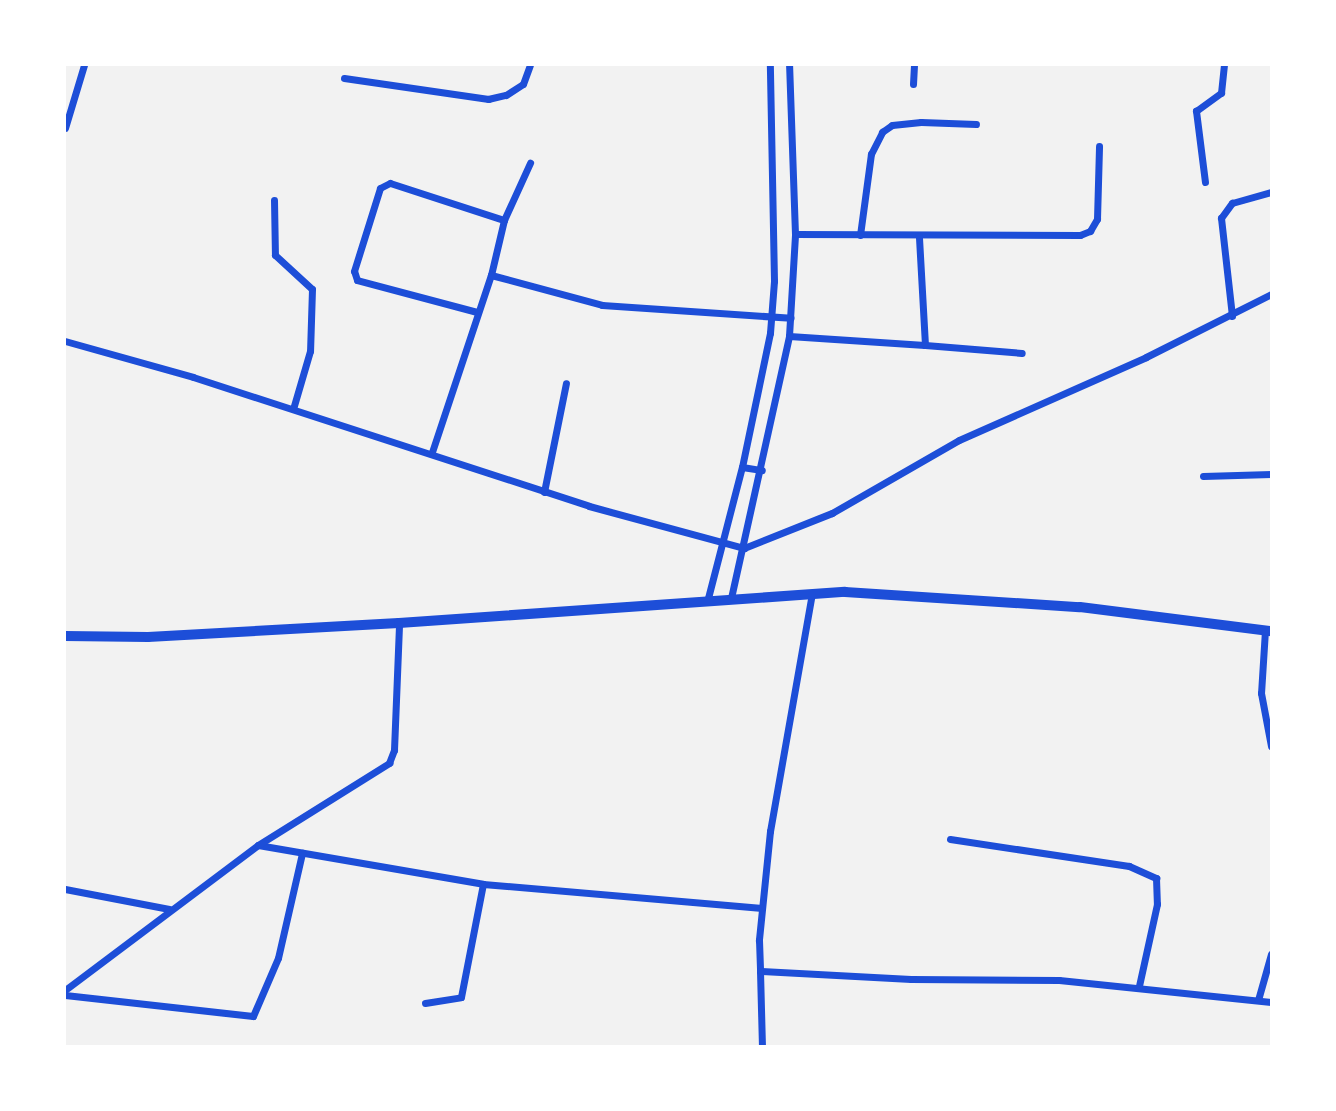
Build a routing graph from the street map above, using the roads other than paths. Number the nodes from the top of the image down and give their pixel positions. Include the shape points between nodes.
1 (84, 65) edge
2 (530, 65) edge
3 (770, 65) edge
4 (789, 65) edge
5 (914, 65) edge
6 (1224, 65) edge
7 (344, 78) dead end
8 (913, 84) dead end
9 (975, 124) dead end
10 (65, 128) edge
11 (1099, 146) dead end
12 (530, 163) dead end
13 (1205, 183) dead end
14 (1271, 192) edge
15 (274, 200) dead end
16 (504, 220) junction
17 (795, 234) junction
18 (860, 235) junction
19 (919, 236) junction
20 (491, 275) junction
21 (1271, 294) edge
22 (477, 313) junction
23 (771, 316) junction
24 (1232, 316) junction
25 (791, 318) junction
26 (789, 336) junction
27 (65, 341) edge
28 (925, 345) junction
29 (1023, 353) dead end
30 (566, 383) dead end
31 (293, 409) junction
32 (432, 452) junction
33 (742, 467) junction
34 (762, 470) junction
35 (1271, 474) edge
36 (1203, 476) dead end
37 (544, 492) junction
38 (724, 546) junction
39 (744, 548) junction
40 (813, 593) junction
41 (708, 598) junction
42 (731, 598) junction
43 (398, 623) junction
44 (1268, 630) edge
45 (65, 636) edge
46 (1271, 746) edge
47 (950, 839) dead end
48 (258, 845) junction
49 (302, 853) junction
50 (483, 884) junction
51 (65, 889) edge
52 (762, 908) junction
53 (169, 909) junction
54 (1271, 954) edge
55 (760, 971) junction
56 (1139, 986) junction
57 (65, 990) edge
58 (65, 995) edge
59 (1258, 1000) junction
60 (1271, 1002) edge
61 (425, 1003) dead end
62 (762, 1046) edge

1 - 10 street
2 - 7 street via 523,83 506,95 488,99
3 - 23 street
4 - 17 street
5 - 8 street
6 - 13 street via 1221,93 1196,111
9 - 18 street via 920,122 892,125 882,132 871,154
11 - 19 street via 1098,211 1090,231 1051,236
12 - 16 street
14 - 24 street via 1232,204 1221,218
15 - 31 street via 275,256 312,289 310,351
16 - 20 street
16 - 22 street via 390,183 380,188 374,199 354,271 357,279
17 - 18 street
17 - 25 street
18 - 19 street
19 - 28 street
20 - 22 street
20 - 23 street via 602,304
21 - 24 street
22 - 32 street
23 - 25 street
23 - 33 street via 763,378
24 - 39 street via 959,440 832,513
25 - 26 street
26 - 28 street
26 - 34 street
27 - 31 street
28 - 29 street
30 - 37 street
31 - 32 street
32 - 37 street
33 - 34 street
33 - 38 street
34 - 39 street
35 - 36 street
37 - 38 street
38 - 39 street
38 - 41 street
39 - 42 street
40 - 42 street
40 - 44 street via 1080,607
40 - 52 street via 772,818
41 - 42 street
41 - 43 street
43 - 45 street via 148,637
43 - 48 street via 394,750 389,763
44 - 46 street via 1261,693
47 - 56 street via 1129,866 1156,878 1157,904
48 - 49 street
48 - 53 street
49 - 50 street
49 - 58 street via 278,958 253,1016
50 - 52 street
50 - 61 street via 461,997
51 - 53 street
52 - 55 street
53 - 57 street
54 - 59 street
55 - 56 street
55 - 62 street
56 - 59 street
59 - 60 street

